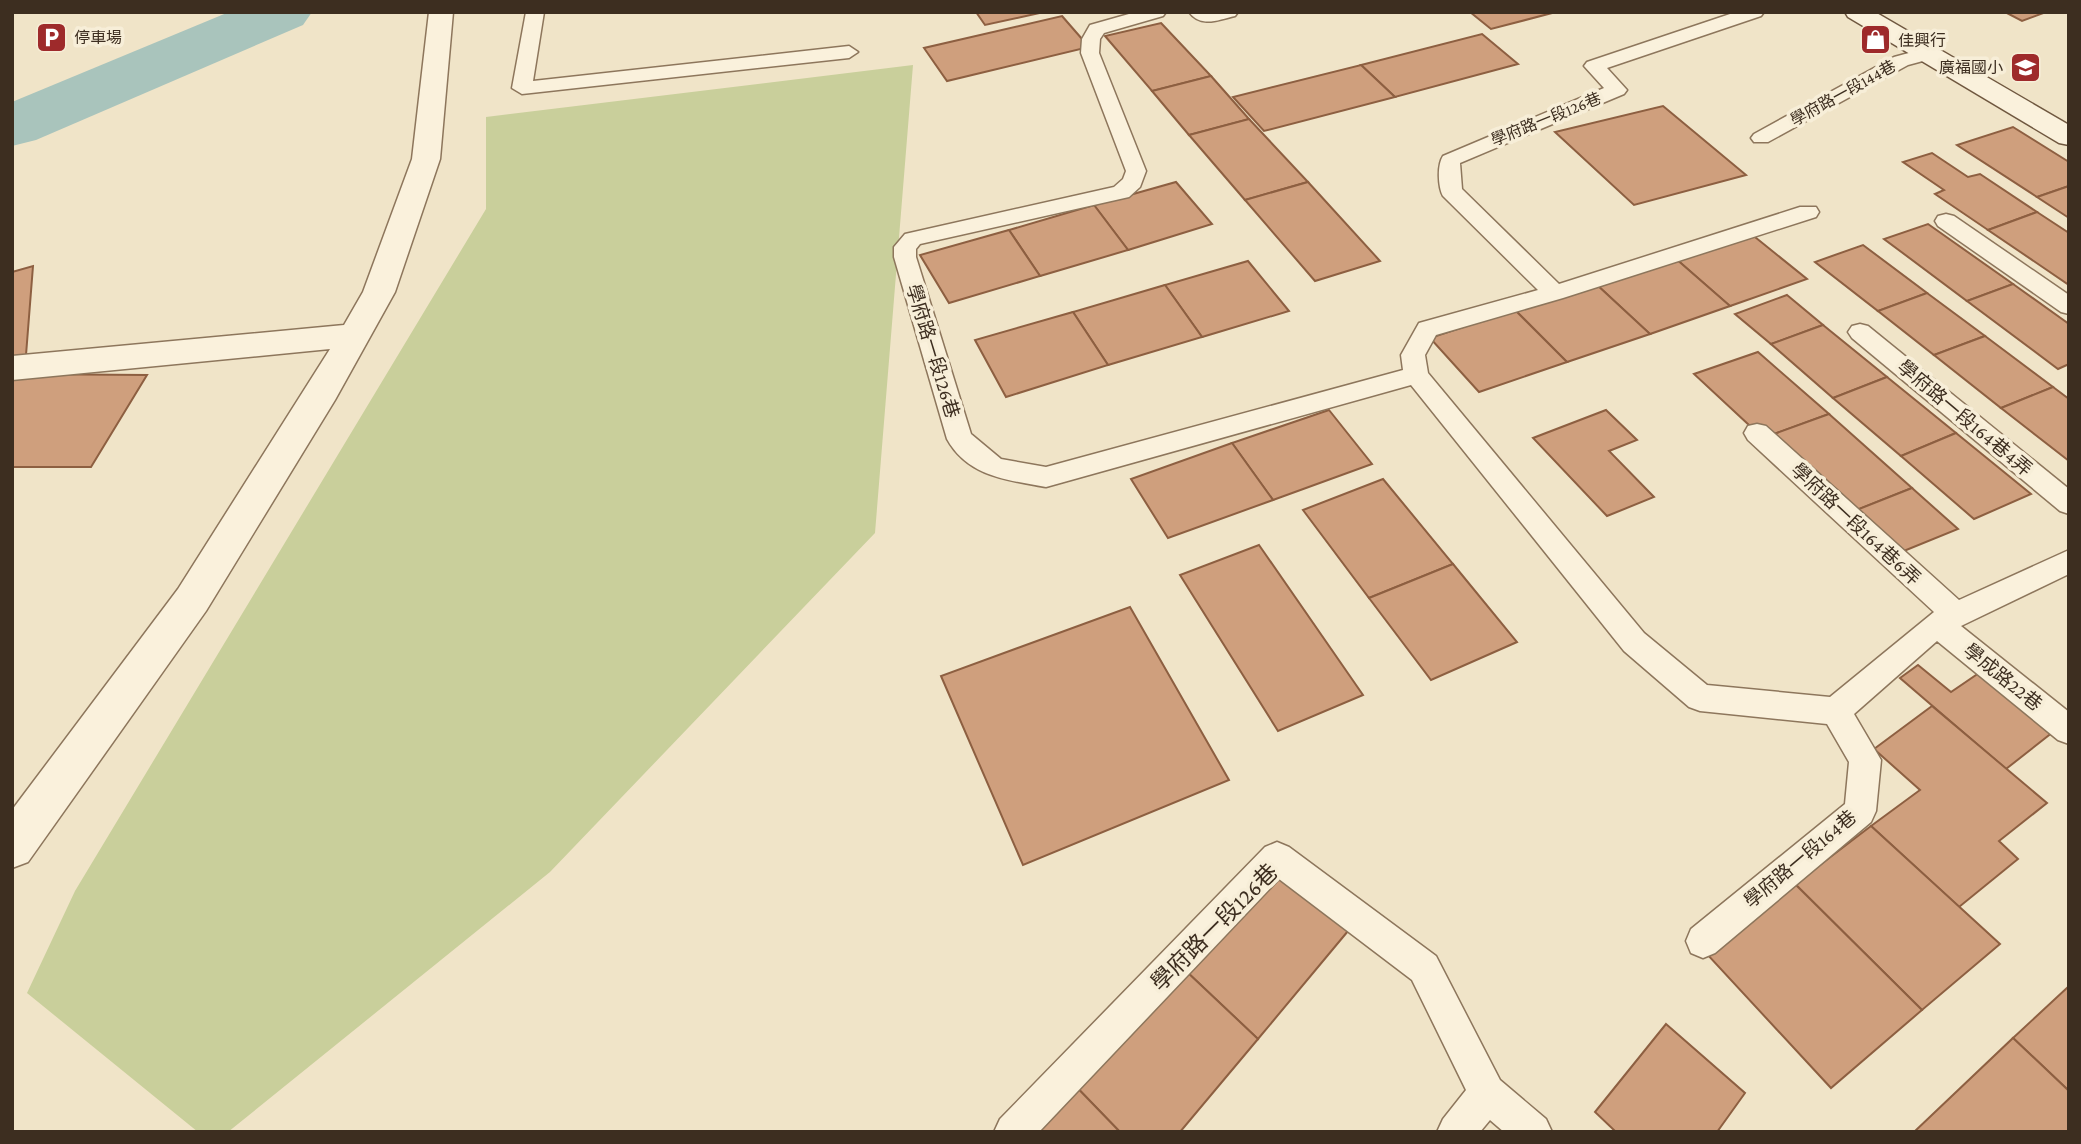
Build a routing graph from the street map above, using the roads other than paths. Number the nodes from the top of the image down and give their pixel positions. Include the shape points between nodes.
1 (441, 12) edge
2 (535, 12) edge
3 (1157, 12) edge
4 (1229, 12) edge
5 (1755, 12) edge
6 (1864, 13) edge
7 (1201, 15) edge
8 (849, 52) dead end
9 (1927, 54) junction
10 (2069, 136) edge
11 (1761, 138) dead end
12 (1808, 212) dead end
13 (1946, 221) dead end
14 (1555, 293) junction
15 (2069, 306) edge
16 (1860, 332) dead end
17 (355, 335) junction
18 (12, 368) edge
19 (1416, 375) junction
20 (1757, 433) dead end
21 (2069, 504) edge
22 (2069, 561) edge
23 (1946, 619) junction
24 (1836, 711) junction
25 (2069, 730) edge
26 (12, 847) edge
27 (1703, 941) dead end
28 (1487, 1093) junction
29 (1013, 1132) edge
30 (1456, 1132) edge
31 (1533, 1132) edge

1 - 17 street via 426,159 379,292
2 - 8 lane via 522,88
3 - 19 lane, 學府路一段126巷 via 1097,29 1091,39 1090,53 1136,171 1133,182 1121,192 913,239 905,247 960,439 994,468 1046,477
4 - 7 lane
5 - 14 lane, 學府路一段126巷 via 1594,65 1617,90 1450,160 1451,191
6 - 9 street
9 - 10 street
9 - 11 lane, 學府路一段144巷 via 1901,61
12 - 14 lane
13 - 15 lane
14 - 19 lane via 1427,329 1413,355
16 - 21 lane, 學府路一段164巷4弄
17 - 18 street
17 - 26 street via 192,600
19 - 24 lane via 1634,642 1700,698
20 - 23 lane, 學府路一段164巷6弄
22 - 23 lane
23 - 24 lane
23 - 25 lane, 學成路22巷
24 - 27 lane, 學府路一段164巷 via 1865,760 1860,811
28 - 29 lane, 學府路一段126巷 via 1424,968 1277,858
28 - 30 lane
28 - 31 lane

